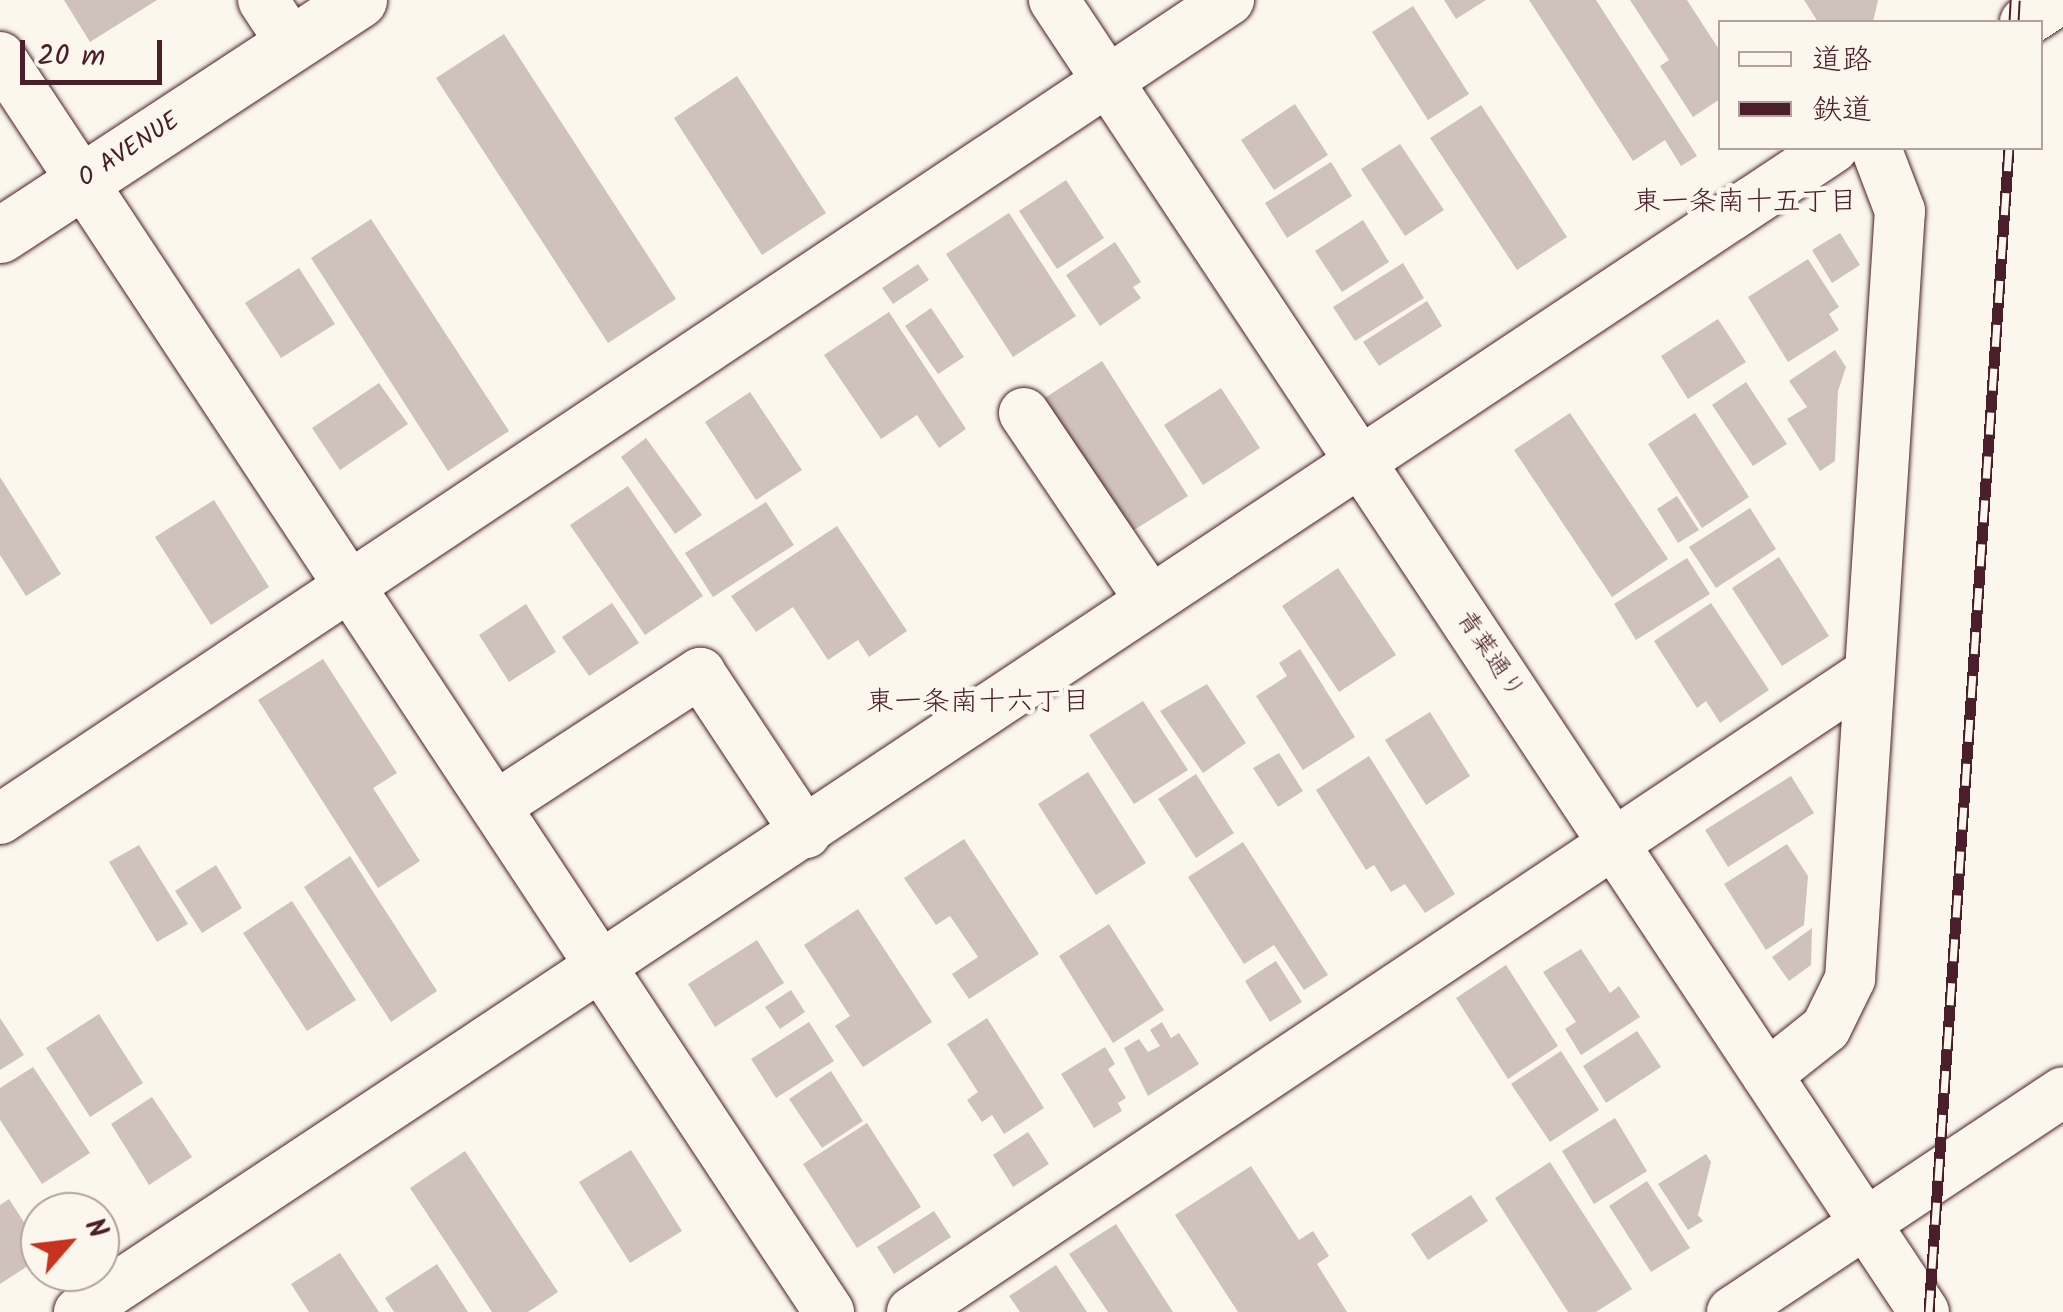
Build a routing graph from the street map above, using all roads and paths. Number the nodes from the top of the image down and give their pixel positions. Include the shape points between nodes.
1 (358, 0) edge
2 (1054, 0) edge
3 (1229, 0) edge
4 (2059, 0) edge
5 (2028, 20) edge
6 (277, 22) edge
7 (0, 58) edge
8 (1106, 78) junction
9 (1831, 150) edge
10 (1877, 150) edge
11 (80, 182) junction
12 (0, 235) edge
13 (1024, 414) dead end
14 (1359, 458) junction
15 (352, 584) junction
16 (1150, 600) junction
17 (1870, 674) junction
18 (496, 806) junction
19 (0, 819) edge
20 (806, 833) junction
21 (1616, 844) junction
22 (601, 970) junction
23 (1767, 1074) junction
24 (2063, 1092) edge
25 (1863, 1224) junction
26 (79, 1312) edge
27 (828, 1312) edge
28 (912, 1312) edge
29 (1732, 1312) edge
30 (1924, 1312) edge

1 - 6 highway, O AVENUE
2 - 8 street, 青葉通り
3 - 8 street
4 - 5 street
6 - 11 highway, O AVENUE
7 - 11 street
8 - 14 street, 青葉通り
8 - 15 street
9 - 14 street
10 - 17 street via 1900,211
11 - 12 highway, O AVENUE
11 - 15 street
13 - 16 street
14 - 16 street
14 - 21 street, 青葉通り
15 - 18 street
15 - 19 street
16 - 20 street
17 - 21 street
17 - 23 street via 1850,979 1826,1028
18 - 20 street via 700,673
18 - 22 street
20 - 22 street
21 - 23 street, 青葉通り
21 - 28 street
22 - 26 street
22 - 27 street
23 - 25 street, 青葉通り
24 - 25 street
25 - 29 street
25 - 30 street, 青葉通り

